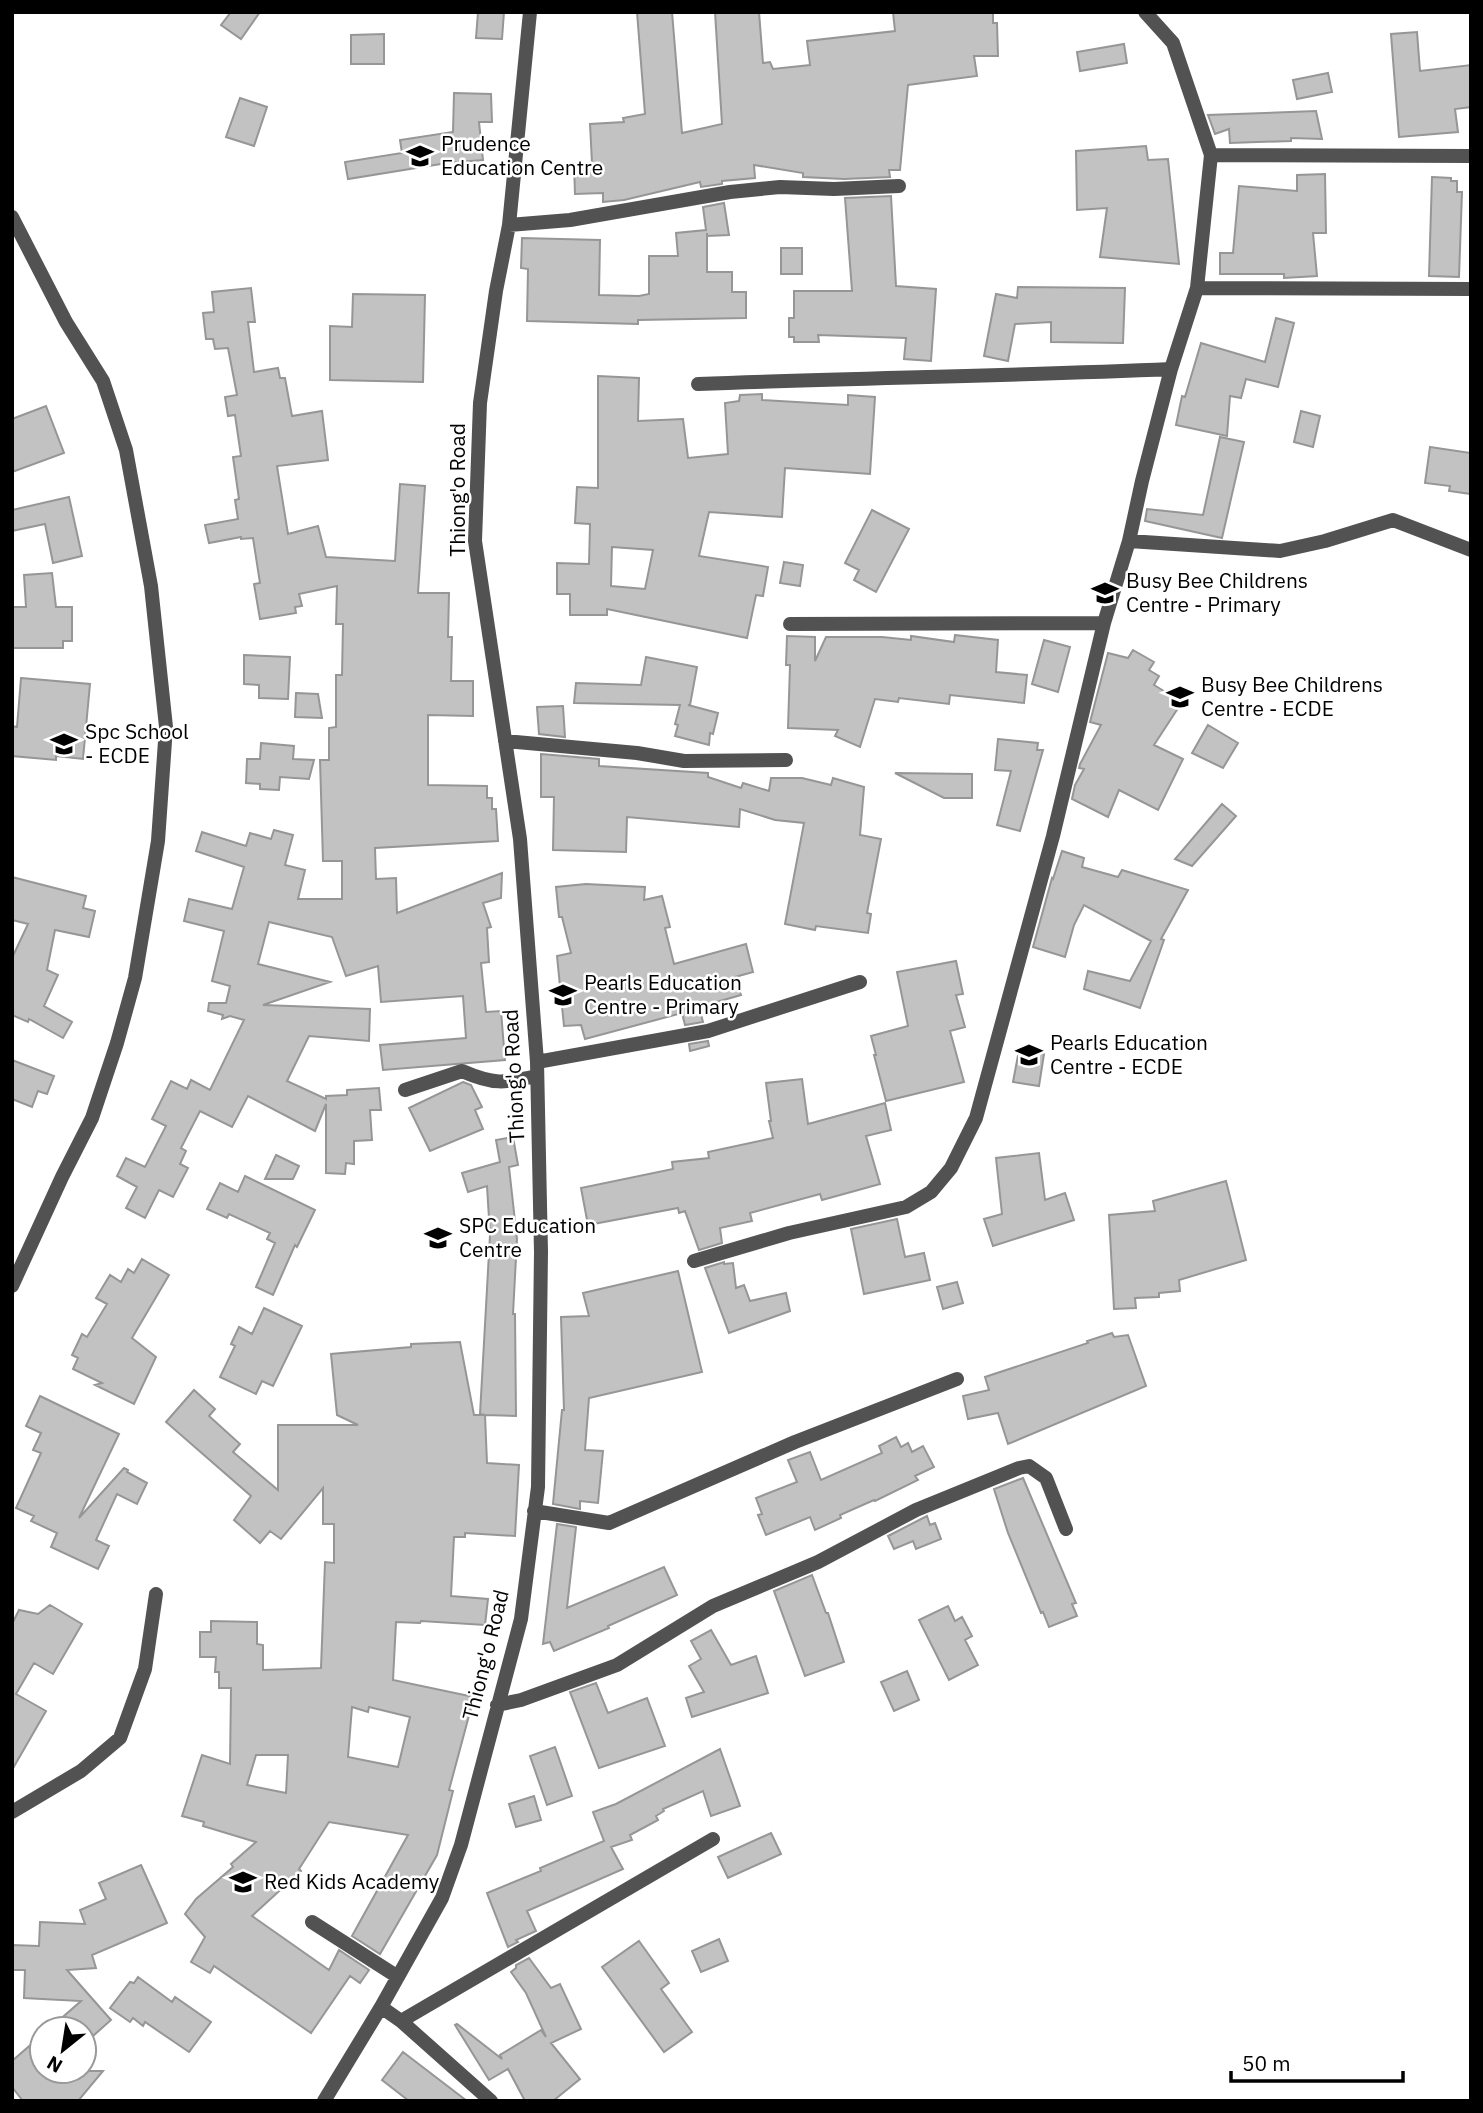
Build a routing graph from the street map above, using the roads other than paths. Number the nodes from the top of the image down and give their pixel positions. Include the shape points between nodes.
1 (530, 12) edge
2 (1145, 12) edge
3 (1211, 155) junction
4 (1471, 156) edge
5 (899, 187) dead end
6 (12, 217) edge
7 (509, 225) junction
8 (1197, 288) junction
9 (1471, 289) edge
10 (1171, 369) junction
11 (698, 384) dead end
12 (1129, 541) junction
13 (1471, 550) edge
14 (1104, 623) junction
15 (790, 624) dead end
16 (505, 741) junction
17 (786, 760) dead end
18 (860, 982) dead end
19 (537, 1069) junction
20 (405, 1090) dead end
21 (694, 1261) dead end
22 (12, 1286) edge
23 (957, 1379) dead end
24 (534, 1511) junction
25 (1066, 1529) dead end
26 (156, 1594) dead end
27 (497, 1705) junction
28 (12, 1812) edge
29 (713, 1839) dead end
30 (312, 1922) dead end
31 (398, 1977) junction
32 (380, 2007) junction
33 (401, 2021) junction
34 (324, 2101) edge
35 (491, 2101) edge

1 - 7 street, Thiong'o Road
2 - 3 street via 1173,43
3 - 4 street
3 - 8 street
5 - 7 street via 780,187 570,220
6 - 22 street via 66,322 103,381 126,450 151,586 166,727 158,841 135,978 92,1118
7 - 16 street, Thiong'o Road via 480,403 475,541
8 - 9 street
8 - 10 street
10 - 11 street
10 - 12 street
12 - 13 street via 1280,551 1393,520
12 - 14 street
14 - 15 street
14 - 21 street via 1053,836 976,1118 951,1168 931,1192 906,1207 789,1233
16 - 17 street via 684,761
16 - 19 street, Thiong'o Road via 520,839
18 - 19 street via 708,1031
19 - 20 street via 506,1083 462,1072
19 - 24 street, Thiong'o Road via 541,1370
23 - 24 street via 795,1442 609,1523
24 - 27 street, Thiong'o Road via 521,1619
25 - 27 street via 1046,1478 1029,1466 1019,1468 916,1510 818,1562 713,1606 617,1665
26 - 28 street via 145,1669 120,1738 81,1771
27 - 31 street, Thiong'o Road via 461,1845 442,1898
29 - 33 street
30 - 31 street
31 - 32 street, Thiong'o Road
32 - 33 street
32 - 34 street, Thiong'o Road
33 - 35 street

